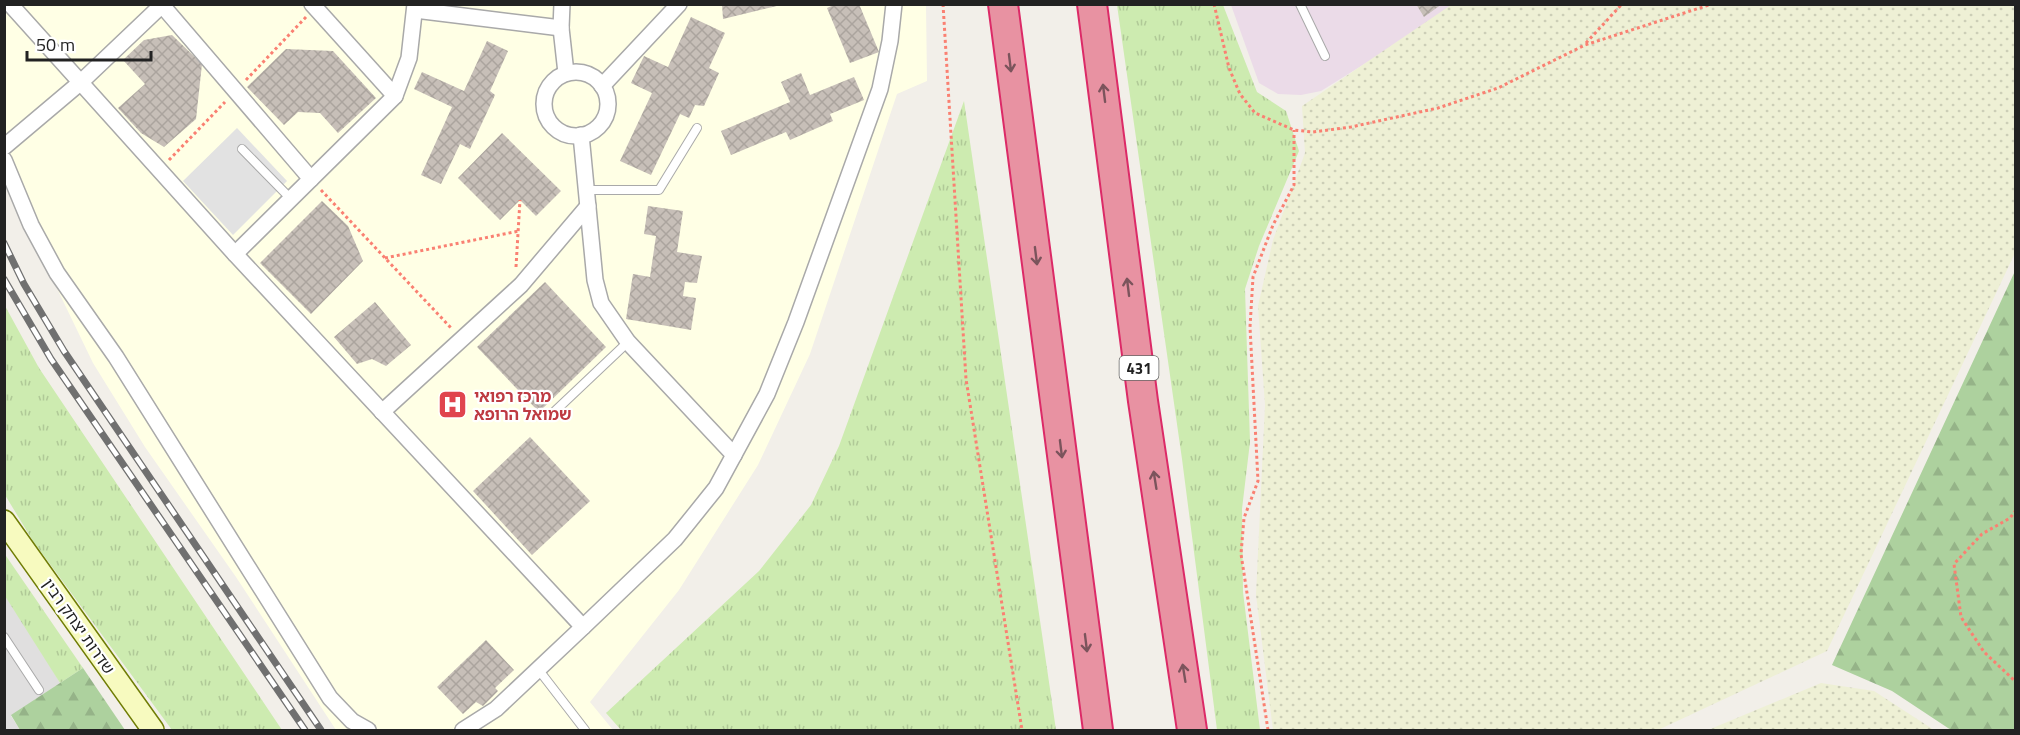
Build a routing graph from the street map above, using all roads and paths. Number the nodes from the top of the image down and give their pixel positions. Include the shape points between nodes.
1 (9, 4) edge
2 (312, 4) edge
3 (562, 4) edge
4 (679, 4) edge
5 (894, 4) edge
6 (943, 4) edge
7 (1002, 4) edge
8 (1092, 4) edge
9 (1214, 4) edge
10 (1300, 4) edge
11 (1622, 4) edge
12 (1712, 4) edge
13 (162, 5) edge
14 (415, 7) edge
15 (561, 28) junction
16 (1585, 45) junction
17 (1325, 56) dead end
18 (566, 73) junction
19 (81, 82) junction
20 (602, 86) junction
21 (396, 96) junction
22 (697, 128) dead end
23 (1294, 130) junction
24 (581, 135) junction
25 (4, 147) edge
26 (242, 149) dead end
27 (4, 160) edge
28 (311, 179) junction
29 (587, 190) junction
30 (291, 199) junction
31 (520, 200) dead end
32 (588, 206) junction
33 (519, 231) junction
34 (235, 254) junction
35 (385, 258) junction
36 (515, 290) junction
37 (461, 339) junction
38 (628, 342) junction
39 (2016, 393) edge
40 (2016, 401) edge
41 (382, 412) junction
42 (554, 412) dead end
43 (734, 455) junction
44 (2016, 510) edge
45 (4, 521) edge
46 (583, 627) junction
47 (4, 637) edge
48 (538, 669) junction
49 (2016, 682) edge
50 (39, 690) dead end
51 (153, 730) edge
52 (368, 730) edge
53 (466, 730) edge
54 (585, 730) edge
55 (1022, 730) edge
56 (1098, 730) edge
57 (1192, 730) edge
58 (1268, 730) edge

1 - 19 street
2 - 21 street
3 - 15 street
4 - 20 street
5 - 43 street via 880,89 796,322 766,394
6 - 55 path via 966,378
7 -> 56 highway
57 -> 8 highway, 431 via 1143,401
9 - 23 path via 1239,94 1255,113
10 - 17 lane
11 - 16 path
12 - 16 path
13 - 19 street
13 - 28 street
14 - 15 street
14 - 21 street via 409,58
15 - 18 street
16 - 23 path via 1498,88 1438,108 1351,127
18 - 20 street via 586,74
18 - 24 street via 549,85 545,95 546,116 560,132
19 - 25 street
19 - 34 street
20 - 24 street via 608,105 605,116 591,132
21 - 28 street
22 - 29 lane via 659,190
23 - 58 path via 1294,185 1253,277 1250,327 1258,481 1244,518 1241,554
24 - 29 street
26 - 30 lane
27 - 52 street via 31,225 57,273 116,357 330,698 352,721
28 - 30 street
28 - 35 path
29 - 32 street
30 - 34 street
31 - 33 path
32 - 36 street
32 - 38 street via 601,303
33 - 35 path
33 - 36 path
34 - 41 street
35 - 37 path
36 - 37 street
37 - 41 street
38 - 42 lane
38 - 43 street
39 - 40 path
41 - 46 street
43 - 46 street via 716,488 675,538
44 - 49 path via 2010,518 1982,534 1954,564 1961,616 1984,652
45 - 51 main road, שדרות יצחק רבין
46 - 48 street
47 - 50 lane
48 - 53 street via 496,709
48 - 54 lane

